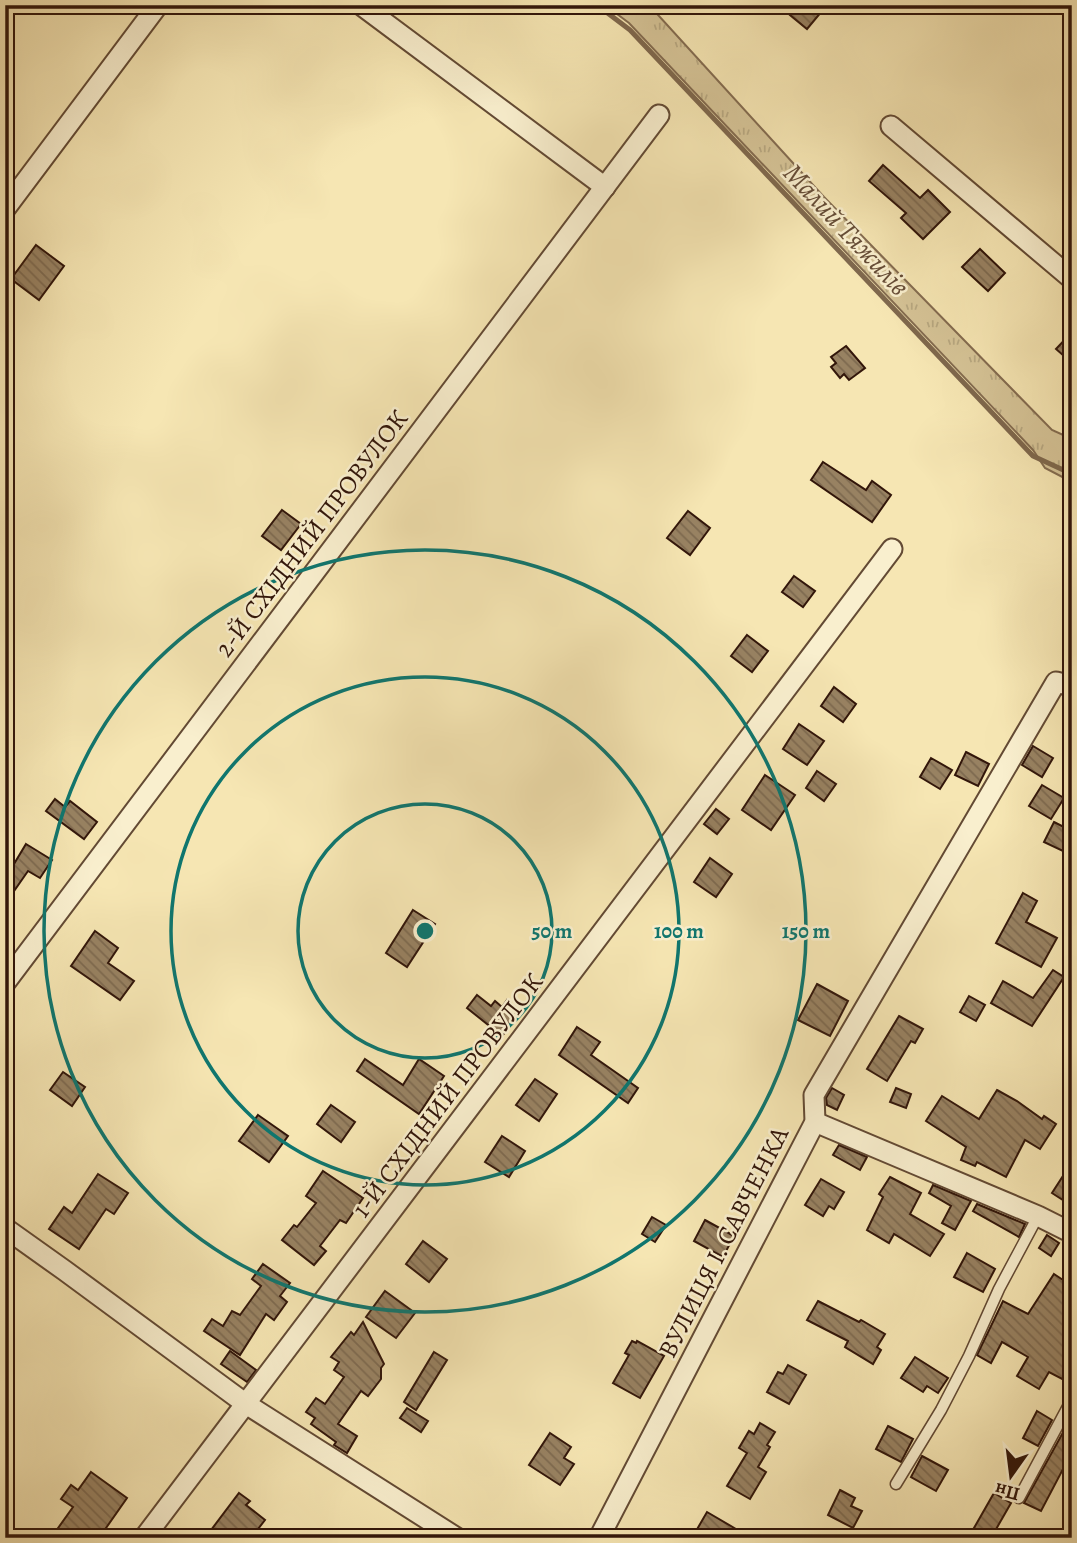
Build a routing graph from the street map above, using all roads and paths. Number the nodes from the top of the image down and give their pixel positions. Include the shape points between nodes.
1 (158, 5) edge
2 (361, 5) edge
3 (659, 114) dead end
4 (891, 126) dead end
5 (605, 187) junction
6 (5, 209) edge
7 (1072, 279) edge
8 (892, 549) dead end
9 (1064, 684) edge
10 (5, 983) edge
11 (815, 1122) junction
12 (1038, 1216) junction
13 (5, 1228) edge
14 (1072, 1233) edge
15 (1072, 1399) edge
16 (246, 1404) junction
17 (897, 1484) dead end
18 (1019, 1498) dead end
19 (144, 1538) edge
20 (457, 1538) edge
21 (599, 1538) edge

1 - 6 street
2 - 5 street
3 - 5 street, 2-Й СХІДНИЙ ПРОВУЛОК
4 - 7 street
5 - 10 street, 2-Й СХІДНИЙ ПРОВУЛОК
8 - 16 street, 1-Й СХІДНИЙ ПРОВУЛОК
9 - 11 street, ВУЛИЦЯ І. САВЧЕНКА via 814,1095
11 - 12 street
11 - 21 street, ВУЛИЦЯ І. САВЧЕНКА
12 - 14 street
12 - 17 lane via 964,1367
13 - 16 street
15 - 18 lane
16 - 19 street, 1-Й СХІДНИЙ ПРОВУЛОК
16 - 20 street

